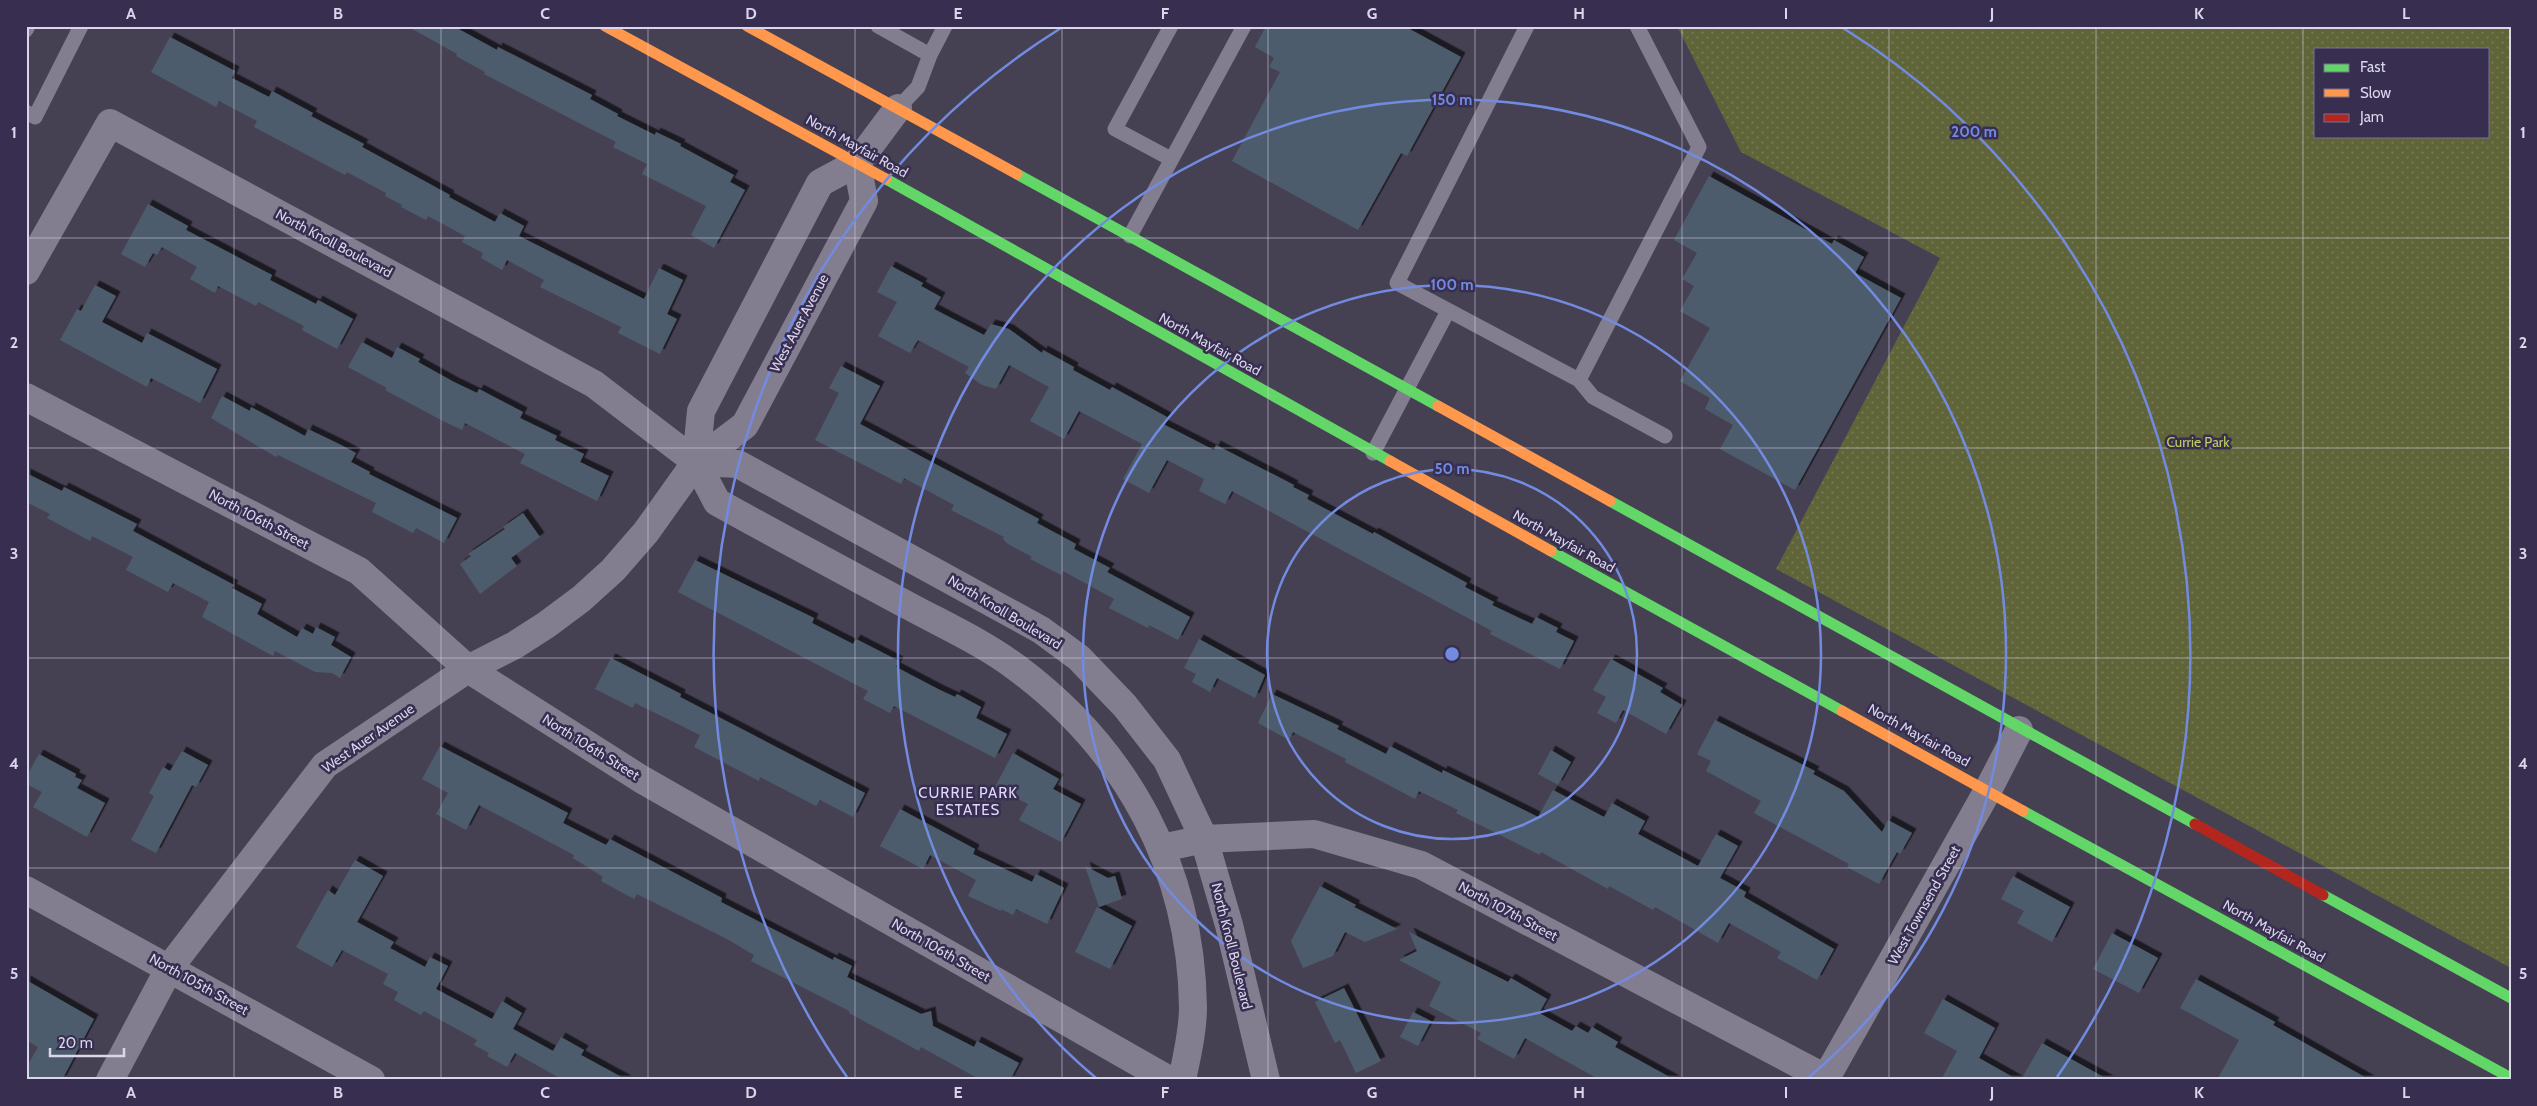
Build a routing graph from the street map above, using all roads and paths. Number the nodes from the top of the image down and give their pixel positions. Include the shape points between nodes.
1 (28, 26) edge
2 (81, 26) edge
3 (605, 26) edge
4 (747, 26) edge
5 (878, 26) edge
6 (945, 26) edge
7 (1171, 26) edge
8 (1244, 26) edge
9 (1528, 26) edge
10 (1637, 26) edge
11 (26, 30) edge
12 (930, 55) junction
13 (898, 108) junction
14 (26, 112) edge
15 (1172, 159) junction
16 (857, 163) junction
17 (1130, 236) junction
18 (26, 271) edge
19 (1448, 311) junction
20 (1579, 380) junction
21 (1407, 388) junction
22 (26, 397) edge
23 (1665, 436) dead end
24 (1374, 453) junction
25 (696, 462) junction
26 (468, 669) junction
27 (2019, 730) junction
28 (1988, 790) junction
29 (1204, 839) junction
30 (1162, 848) junction
31 (26, 890) edge
32 (170, 967) junction
33 (2511, 998) edge
34 (2511, 1078) edge
35 (1828, 1079) edge
36 (110, 1080) edge
37 (371, 1080) edge
38 (1168, 1080) edge
39 (1182, 1080) edge
40 (1266, 1080) edge

1 - 11 lane
2 - 14 lane via 35,117
3 - 16 main road, North Mayfair Road
4 - 13 main road
5 - 12 lane
6 - 12 lane
7 - 15 lane via 1115,129
8 - 15 lane
9 - 19 lane via 1397,284
10 - 20 lane via 1700,147
12 - 13 lane via 918,87
13 - 16 street, West Auer Avenue
13 - 17 main road
15 - 17 lane
16 - 24 main road, North Mayfair Road
16 - 25 street, West Auer Avenue via 820,183 701,411
16 - 25 street, West Auer Avenue via 864,201 745,425
17 - 21 main road
18 - 25 street, North Knoll Boulevard via 110,123 594,384
19 - 20 lane
19 - 21 lane
20 - 23 lane via 1593,398
21 - 24 lane
21 - 27 main road
22 - 26 street, North 106th Street via 358,571
24 - 28 main road, North Mayfair Road
25 - 26 street, West Auer Avenue via 646,532 613,570 581,599 515,645
25 - 29 street, North Knoll Boulevard via 738,464 1041,630 1079,658 1125,706 1167,760
25 - 30 street, North Knoll Boulevard via 717,502 972,640 1016,668 1053,698 1126,782
26 - 32 street, West Auer Avenue via 325,765
26 - 38 street, North 106th Street via 641,779
27 - 28 street, West Townsend Street
27 - 33 main road
28 - 34 main road, North Mayfair Road
28 - 35 street, West Townsend Street
29 - 30 street, North 107th Street
29 - 35 street, North 107th Street via 1314,834 1421,866
29 - 40 street, North Knoll Boulevard via 1229,925
30 - 39 street, North Knoll Boulevard via 1179,899 1193,1008
31 - 32 street, North 105th Street
32 - 36 street, West Auer Avenue
32 - 37 street, North 105th Street

